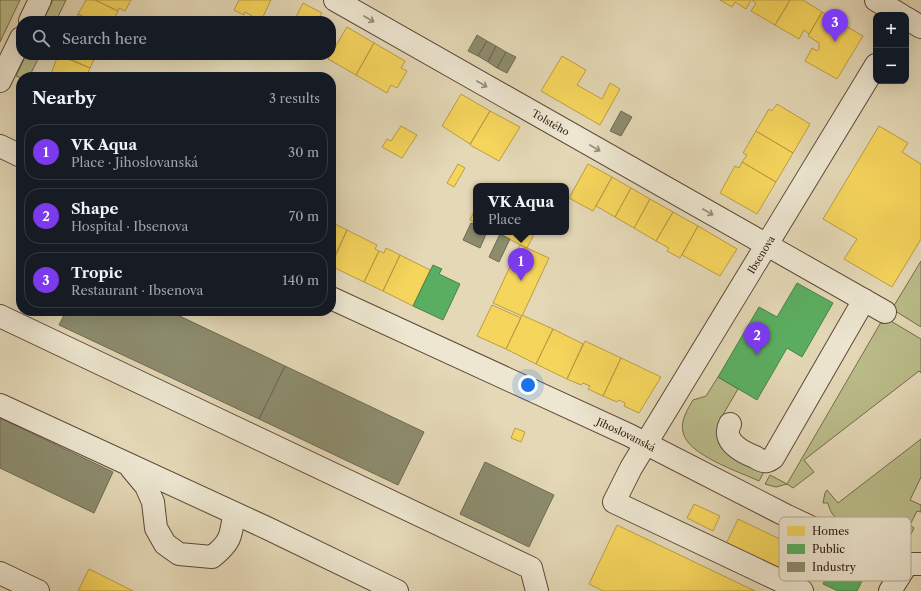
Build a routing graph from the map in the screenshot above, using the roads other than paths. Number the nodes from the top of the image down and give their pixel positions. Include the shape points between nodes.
1 (40, 0) edge
2 (335, 0) edge
3 (876, 0) edge
4 (909, 0) edge
5 (897, 12) edge
6 (903, 12) edge
7 (32, 16) edge
8 (909, 20) edge
9 (921, 27) edge
10 (16, 48) edge
11 (873, 70) edge
12 (0, 81) edge
13 (0, 146) edge
14 (16, 154) edge
15 (767, 246) junction
16 (336, 300) edge
17 (864, 300) junction
18 (885, 312) dead end
19 (0, 316) edge
20 (0, 405) edge
21 (730, 424) dead end
22 (646, 444) junction
23 (130, 467) junction
24 (234, 514) junction
25 (789, 517) edge
26 (0, 573) edge
27 (779, 580) edge
28 (781, 581) edge
29 (899, 581) edge
30 (38, 591) edge
31 (397, 591) edge
32 (537, 591) edge
33 (802, 591) edge
34 (890, 591) edge

1 - 7 street
2 -> 15 street, Tolstého
3 - 5 street
4 - 6 street
8 - 9 street
10 - 12 street
11 - 15 street, Ibsenova
13 - 14 street
15 - 17 street, Tolstého
15 - 22 street, Ibsenova
16 - 22 street, Jihoslovanská
17 - 18 street, Tolstého
17 - 21 street via 773,458 762,461 741,451 728,433
19 - 32 street via 532,568
20 - 23 street
22 - 25 street, Jihoslovanská
22 - 27 street, Ibsenova via 614,502
23 - 24 street
23 - 24 street via 146,486 153,502 156,528 166,544 179,554 212,557 225,547 231,535
24 - 31 street
26 - 30 street
28 - 33 street, Ibsenova
29 - 34 street

